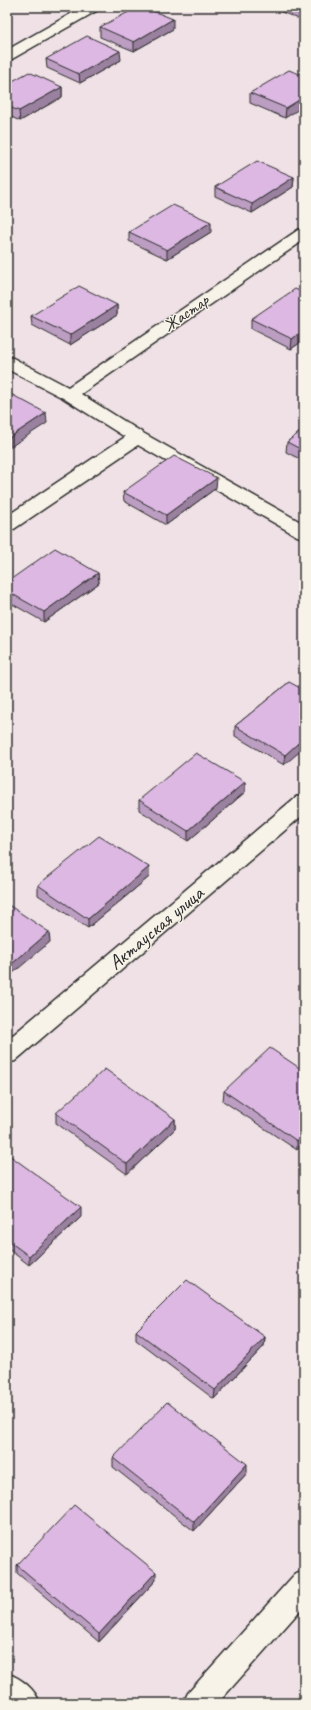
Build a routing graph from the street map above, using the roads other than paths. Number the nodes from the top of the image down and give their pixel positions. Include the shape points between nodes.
1 (93, 7) edge
2 (7, 56) edge
3 (304, 234) edge
4 (7, 362) edge
5 (69, 394) junction
6 (137, 437) junction
7 (7, 525) edge
8 (304, 532) edge
9 (304, 802) edge
10 (7, 1054) edge
11 (304, 1585) edge
12 (7, 1686) edge
13 (25, 1703) edge
14 (198, 1703) edge

1 - 2 street
3 - 5 street, Жастар
4 - 5 street
5 - 6 street
6 - 7 street
6 - 8 street
9 - 10 street, Актауская улица
11 - 14 street
12 - 13 street

